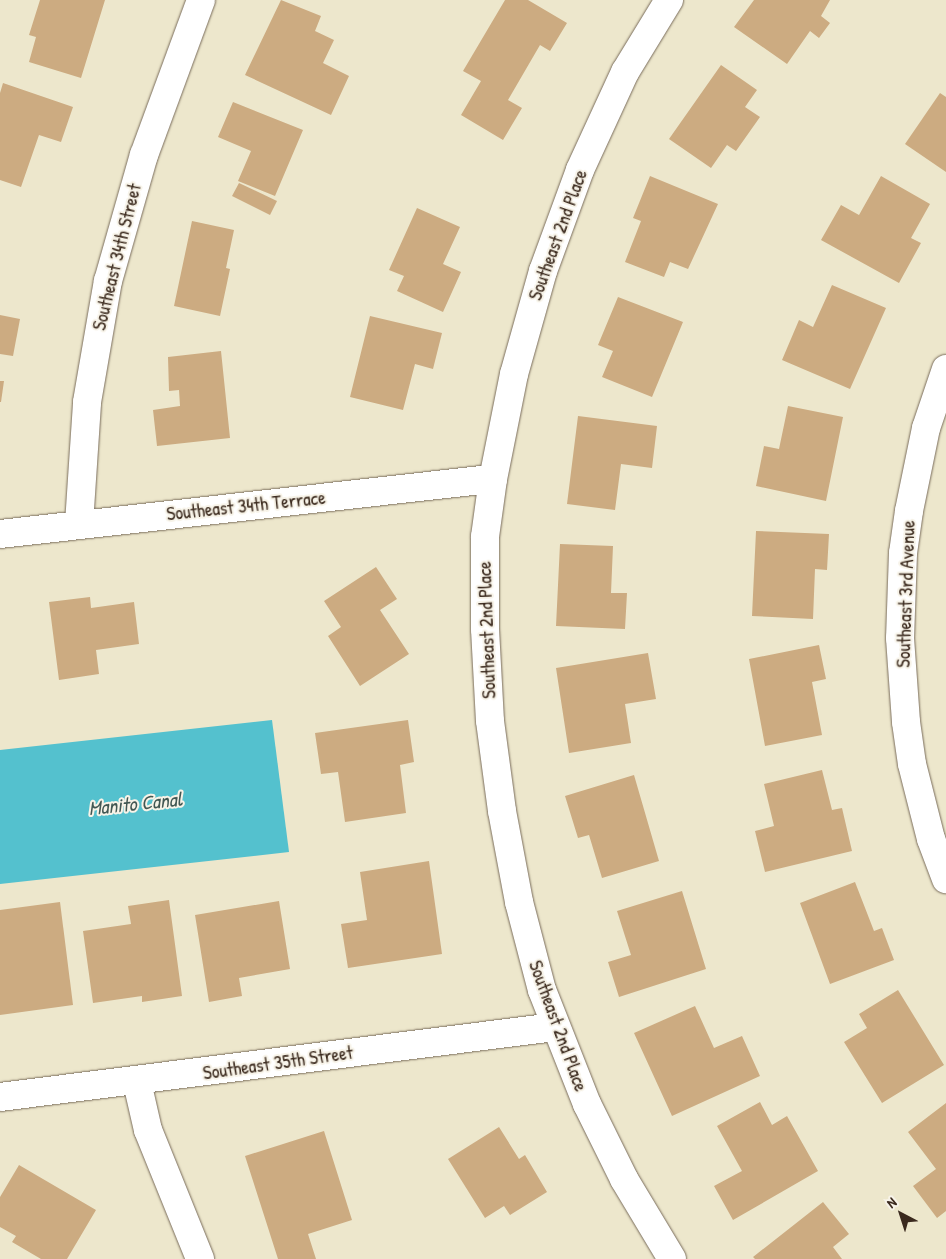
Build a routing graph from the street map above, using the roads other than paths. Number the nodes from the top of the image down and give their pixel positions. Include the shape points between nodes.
1 (201, 0) edge
2 (669, 0) edge
3 (946, 369) edge
4 (492, 480) junction
5 (79, 524) junction
6 (0, 534) edge
7 (946, 879) edge
8 (555, 1027) junction
9 (137, 1082) junction
10 (0, 1097) edge
11 (200, 1259) edge
12 (672, 1259) edge

1 - 5 street, Southeast 34th Street via 144,155 108,281 87,402
2 - 4 street, Southeast 2nd Place via 625,72 580,170 546,261 514,374
3 - 7 street, Southeast 3rd Avenue via 926,428 908,511 900,638 912,764
4 - 5 street, Southeast 34th Terrace
4 - 8 street, Southeast 2nd Place via 485,537 490,721 519,902
5 - 6 street, Southeast 34th Terrace
8 - 9 street, Southeast 35th Street
8 - 12 street, Southeast 2nd Place via 624,1180
9 - 10 street, Southeast 35th Street
9 - 11 street via 148,1130

